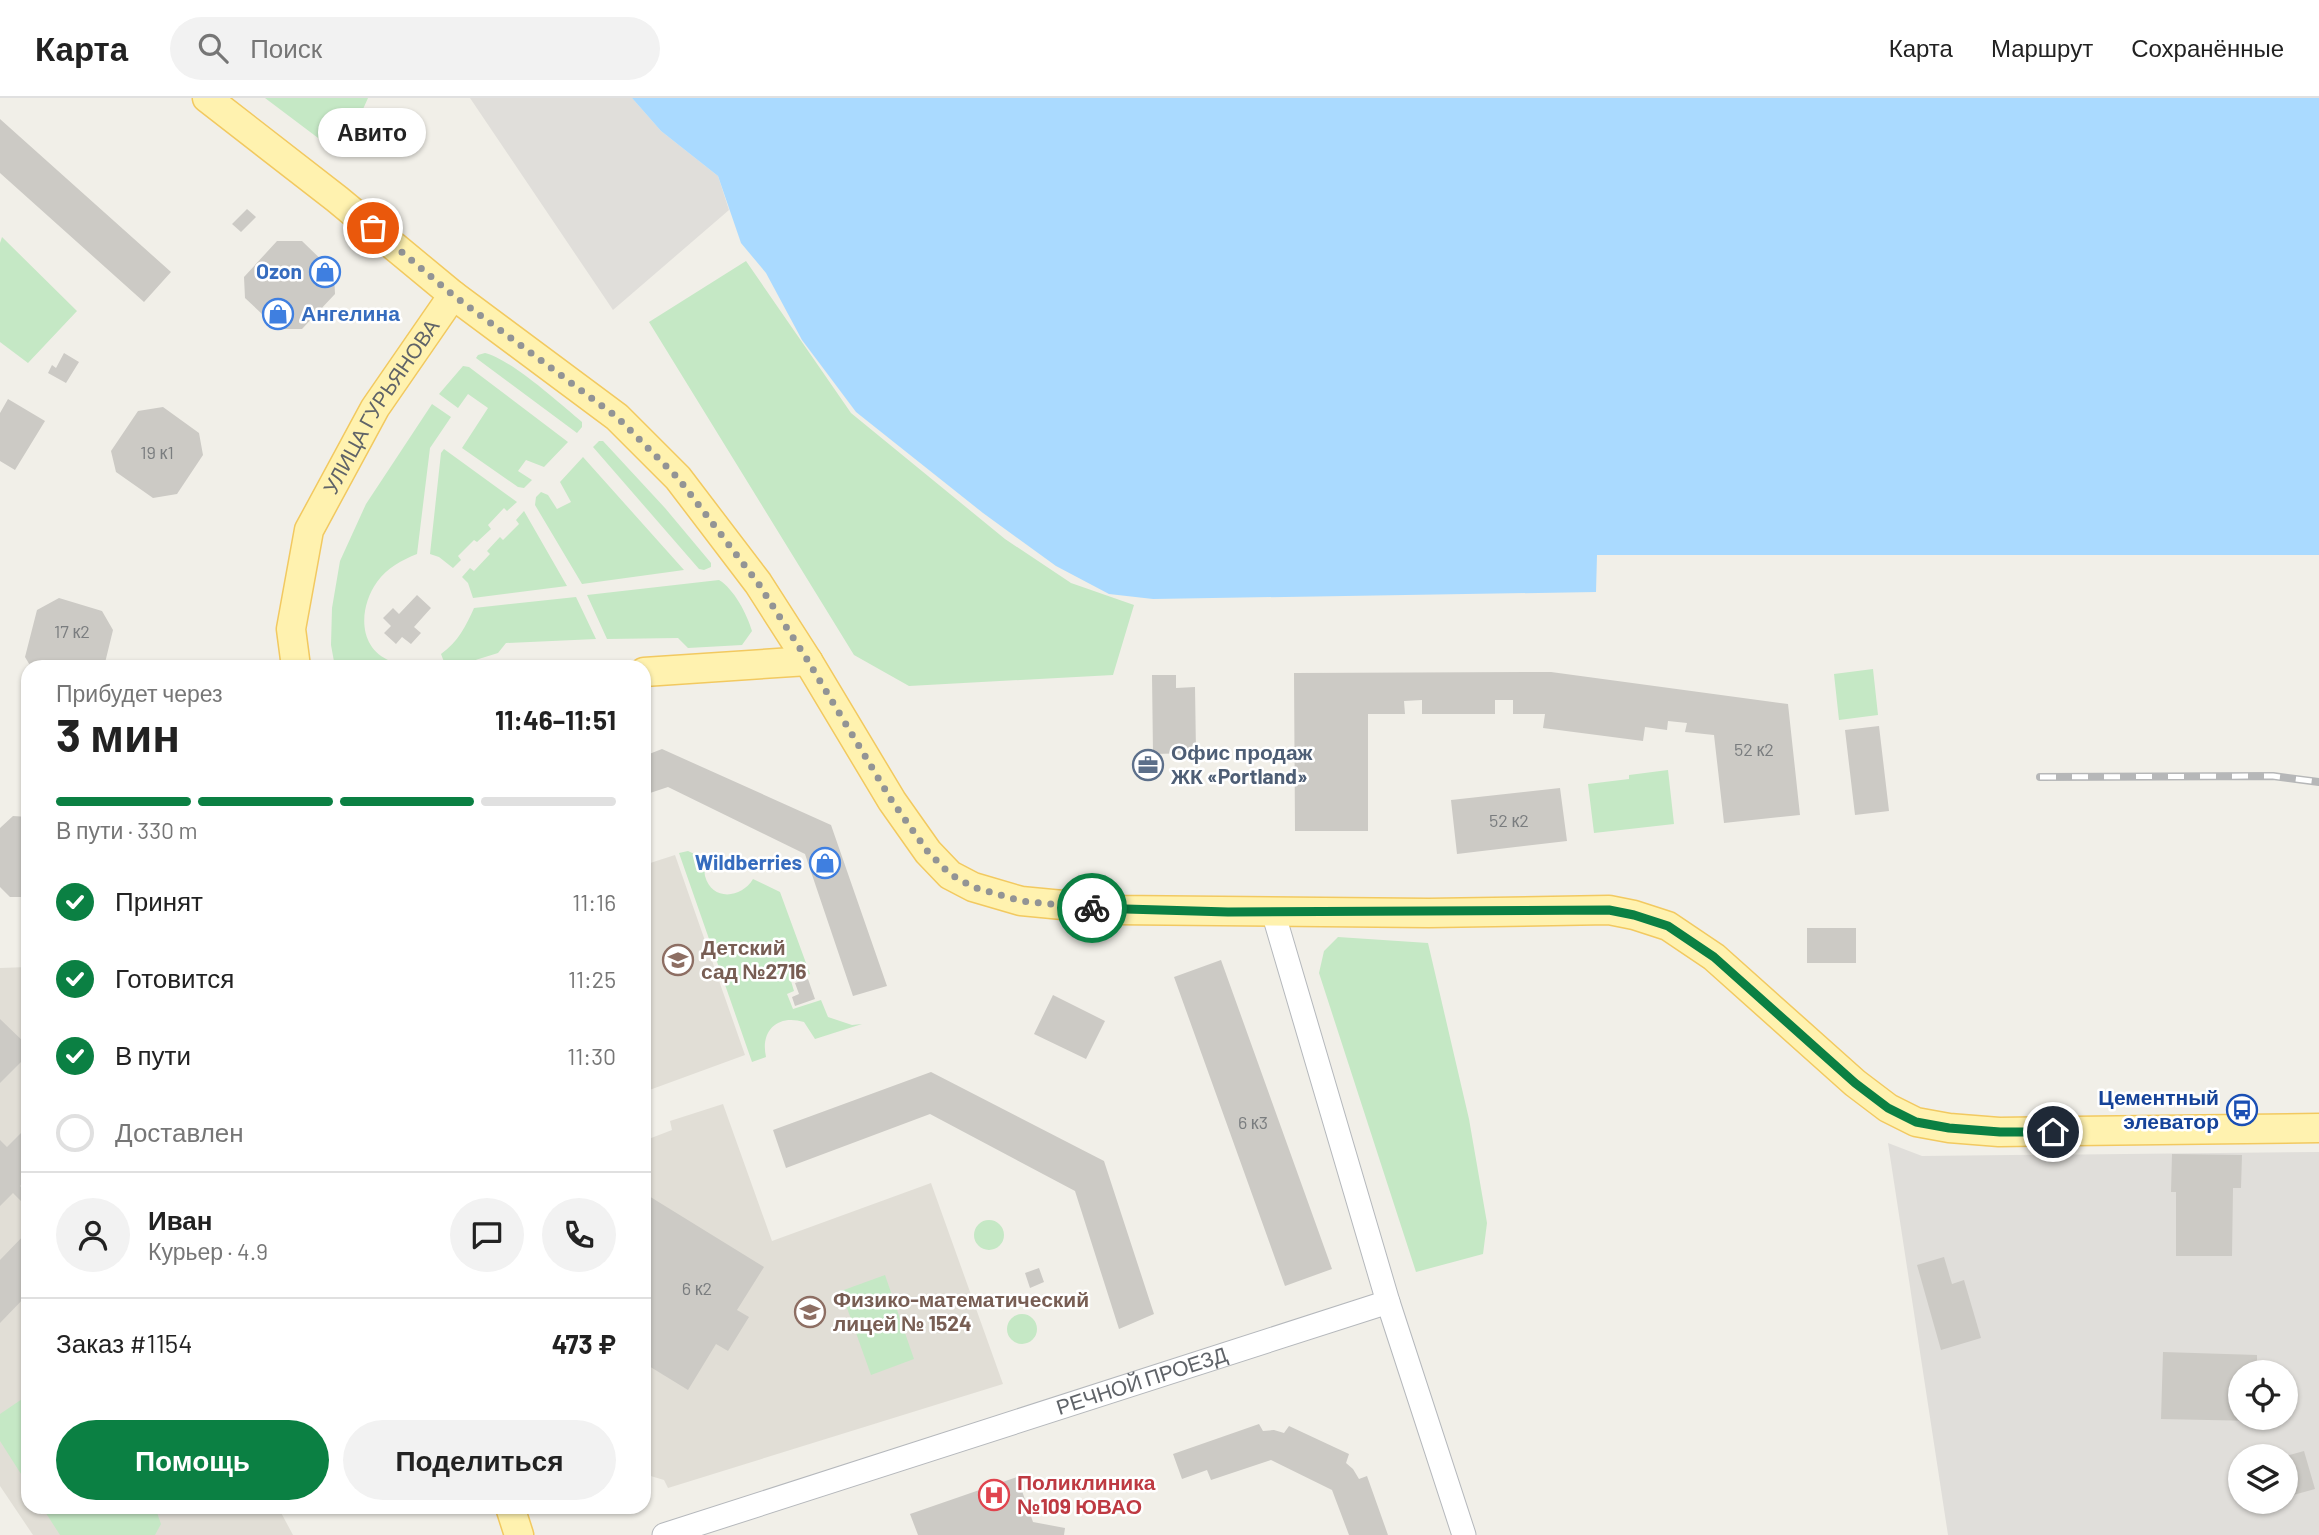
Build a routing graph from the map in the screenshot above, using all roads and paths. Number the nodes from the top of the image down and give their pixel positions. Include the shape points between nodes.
1 (206, 98) edge
2 (453, 295) junction
3 (295, 660) edge
4 (808, 661) junction
5 (651, 671) edge
6 (1273, 912) junction
7 (2319, 1128) edge
8 (1388, 1302) junction
9 (512, 1514) edge
10 (519, 1535) edge
11 (664, 1535) edge
12 (1464, 1535) edge

1 - 2 main road
2 - 3 main road, УЛИЦА ГУРЬЯНОВА via 375,408 309,530 291,629
2 - 4 main road via 617,417 678,478 758,583
4 - 5 main road
4 - 6 main road via 928,852 950,874 973,887 1021,901 1115,910
6 - 7 main road via 1609,910 1668,926 1714,957 1855,1083 1916,1122 2000,1132
6 - 8 street
8 - 11 street, РЕЧНОЙ ПРОЕЗД
8 - 12 street
9 - 10 main road

